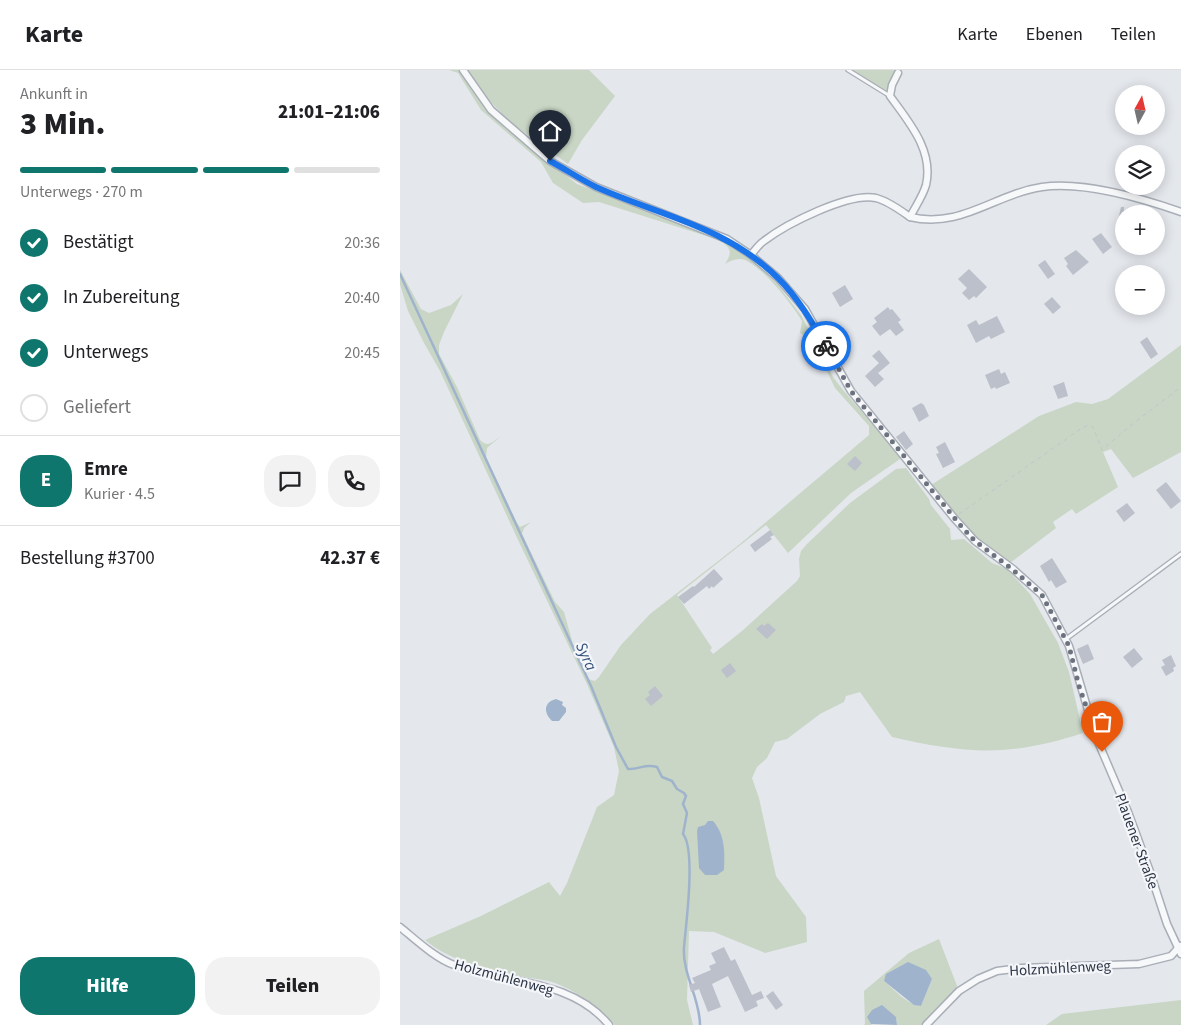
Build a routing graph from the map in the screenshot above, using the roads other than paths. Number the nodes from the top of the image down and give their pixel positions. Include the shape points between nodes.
1 (463, 70) edge
2 (848, 70) edge
3 (898, 73) dead end
4 (890, 96) junction
5 (1181, 212) edge
6 (910, 217) junction
7 (751, 255) junction
8 (1181, 554) edge
9 (1065, 639) junction
10 (400, 927) edge
11 (1180, 949) edge
12 (610, 1025) edge
13 (926, 1025) edge

1 - 7 street, Plauener Straße via 491,110 550,161 596,187 727,239
2 - 4 lane
3 - 4 street
4 - 6 street via 923,146 927,165 926,185
5 - 6 street via 1082,186 1060,185 1027,191 957,217 921,220
6 - 7 street via 875,198 855,199 814,212 764,241
7 - 9 street, Plauener Straße via 778,278 805,309 851,391 954,518 975,541 1042,595
8 - 9 lane
9 - 11 street, Plauener Straße via 1096,738 1150,869 1167,924
10 - 12 street, Holzmühlenweg via 453,964 552,988 587,1005
11 - 13 street, Holzmühlenweg via 1171,956 1139,964 997,971 959,991

